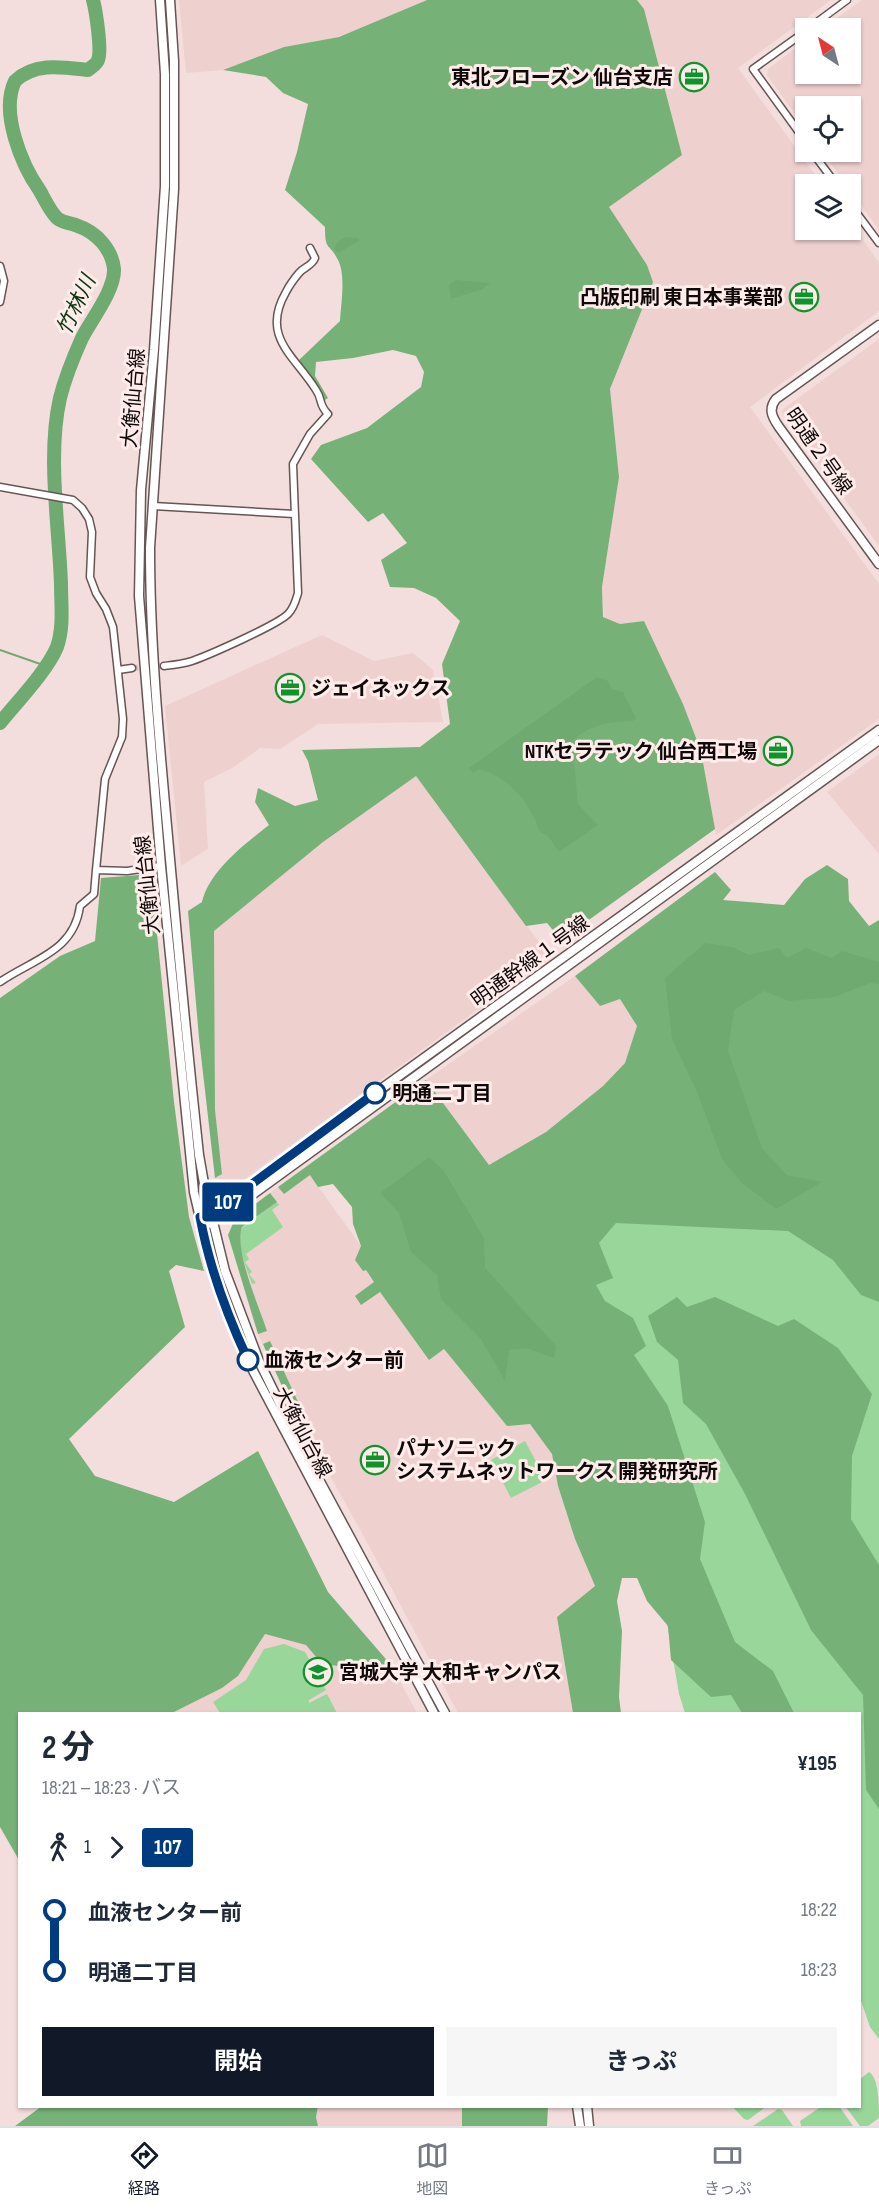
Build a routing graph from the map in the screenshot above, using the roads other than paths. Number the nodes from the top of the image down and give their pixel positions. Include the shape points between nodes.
1 (160, 0) edge
2 (170, 0) edge
3 (848, 0) edge
4 (823, 18) edge
5 (795, 39) edge
6 (795, 127) edge
7 (861, 219) edge
8 (879, 243) edge
9 (310, 248) dead end
10 (0, 266) edge
11 (0, 302) edge
12 (879, 325) edge
13 (0, 487) edge
14 (153, 506) junction
15 (294, 514) junction
16 (879, 564) edge
17 (164, 666) tunnel mouth
18 (132, 668) tunnel mouth
19 (118, 670) junction
20 (879, 730) edge
21 (879, 740) edge
22 (161, 866) junction
23 (96, 870) junction
24 (0, 982) edge
25 (212, 1218) junction
26 (201, 1222) junction
27 (434, 1712) edge
28 (444, 1712) edge
29 (577, 2108) edge
30 (587, 2108) edge
31 (580, 2126) edge
32 (589, 2126) edge

1 - 22 main road, 大衡仙台線 via 165,74 165,186 141,490 139,596
2 - 14 main road, 大衡仙台線 via 175,180
3 - 4 street
5 - 6 street via 753,69
7 - 8 street
9 - 15 street via 314,261 299,272 286,292 276,328 328,414 310,434 293,464
10 - 11 street via 4,281
12 - 16 main road, 明通２号線 via 776,399 771,411 778,427
13 - 19 street via 63,497 82,508 92,532 90,577 113,627
14 - 15 street
14 - 25 main road, 大衡仙台線 via 152,647 199,1155
15 - 17 street via 298,593 289,613 191,661
18 - 19 street
19 - 23 street via 122,737 105,779
20 - 25 main road, 明通幹線１号線
21 - 25 main road
22 - 23 street
22 - 26 main road, 大衡仙台線 via 188,1138
23 - 24 street via 94,894 80,906 68,938
25 - 26 main road
25 - 28 main road, 大衡仙台線 via 225,1271 259,1361
26 - 27 main road, 大衡仙台線 via 249,1363
29 - 31 main road
30 - 32 main road

